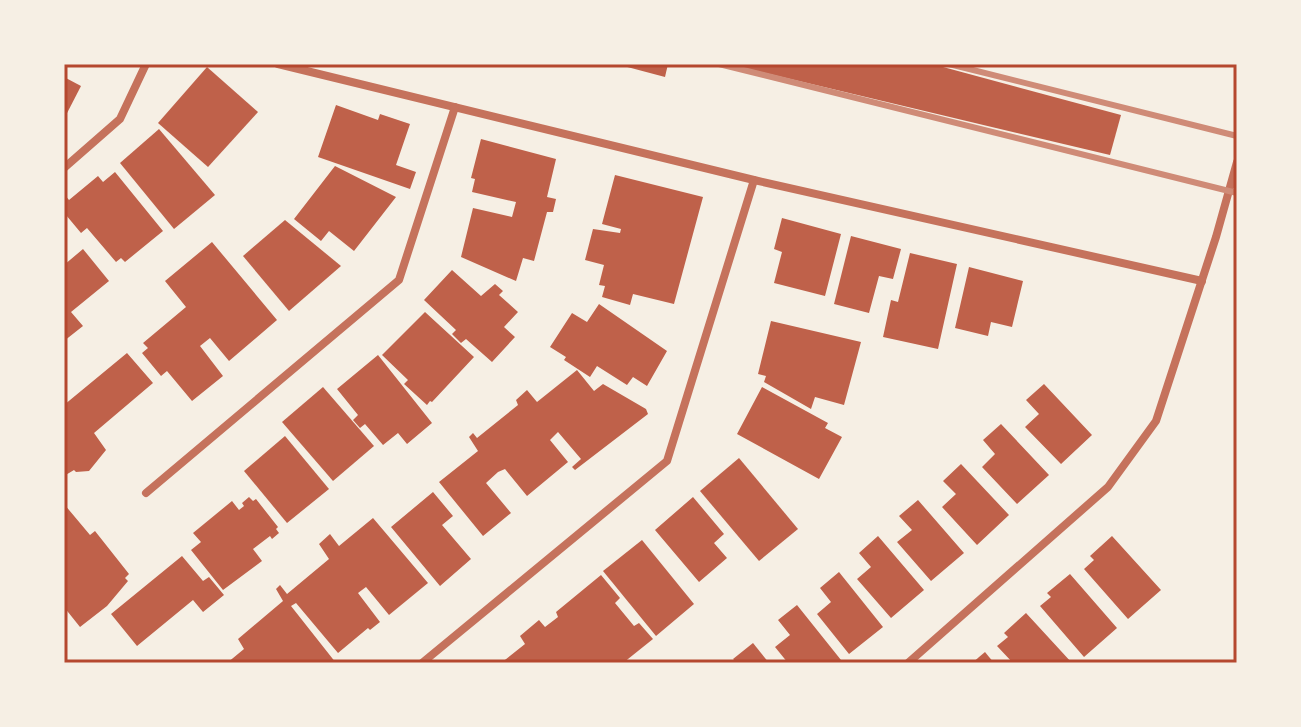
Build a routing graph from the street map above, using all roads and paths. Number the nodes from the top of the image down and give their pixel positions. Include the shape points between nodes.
1 (146, 64) edge
2 (278, 64) edge
3 (455, 107) junction
4 (1237, 162) edge
5 (64, 168) edge
6 (754, 180) junction
7 (1202, 281) junction
8 (146, 493) dead end
9 (422, 663) edge
10 (908, 663) edge

1 - 5 street via 120,119
2 - 3 street
3 - 6 street
3 - 8 street via 399,280
4 - 7 street
6 - 7 street
6 - 9 street via 667,461
7 - 10 street via 1156,421 1108,487

